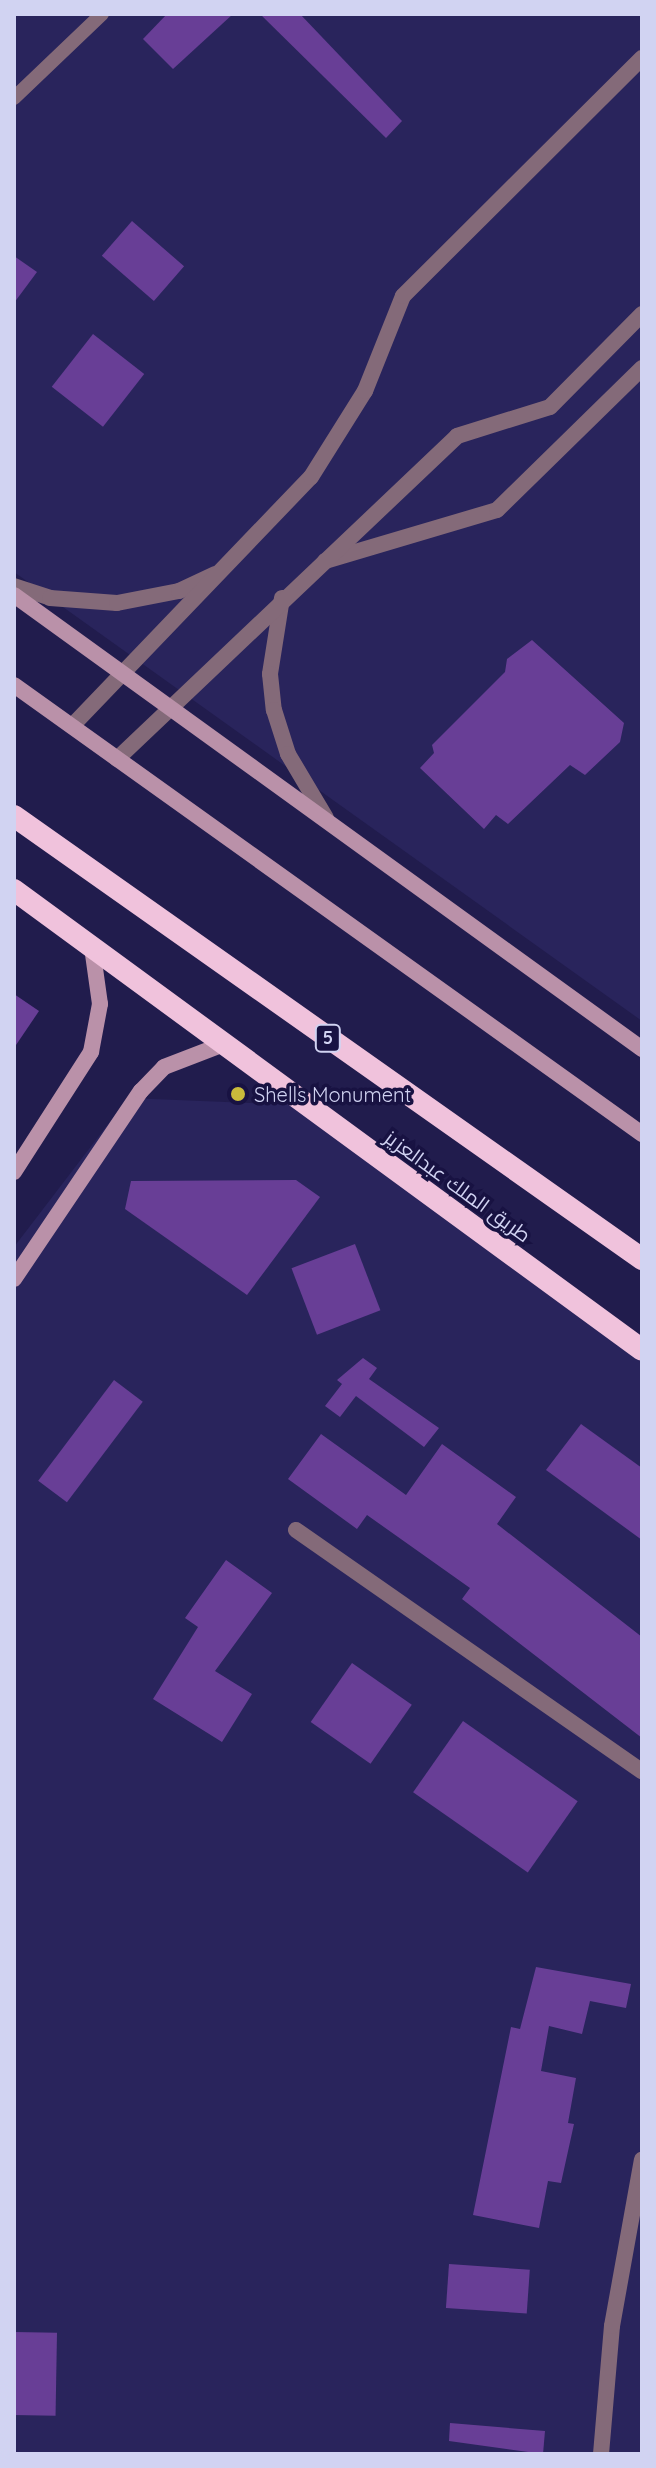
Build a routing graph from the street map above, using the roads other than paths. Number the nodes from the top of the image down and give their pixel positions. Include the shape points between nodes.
1 (102, 14) edge
2 (642, 58) edge
3 (14, 98) edge
4 (642, 314) edge
5 (642, 368) edge
6 (319, 563) junction
7 (228, 568) junction
8 (14, 586) edge
9 (14, 595) edge
10 (282, 598) junction
11 (124, 674) junction
12 (14, 685) edge
13 (169, 707) junction
14 (72, 726) junction
15 (117, 759) junction
16 (14, 816) edge
17 (330, 823) junction
18 (14, 890) edge
19 (92, 947) junction
20 (224, 1044) junction
21 (642, 1049) edge
22 (642, 1134) edge
23 (14, 1172) edge
24 (642, 1259) edge
25 (14, 1279) edge
26 (642, 1350) edge
27 (296, 1530) dead end
28 (642, 1771) edge
29 (642, 2160) edge
30 (601, 2454) edge

1 - 3 lane
2 - 7 street via 403,296 365,391 311,477
4 - 6 street via 550,407 457,436
5 - 6 street via 497,510
6 - 10 street
7 - 8 street via 179,591 117,603 50,598
7 - 11 street
9 - 11 main road
10 - 13 street
10 - 17 street via 270,674 274,710 299,777
11 - 13 main road
11 - 14 street
12 - 14 main road
13 - 15 street
13 - 17 main road
14 - 15 main road
15 - 22 main road
16 - 24 highway, 5
17 - 21 main road
18 - 19 highway, طريق الملك عبدالعزيز
19 - 20 highway, طريق الملك عبدالعزيز
19 - 23 main road via 100,1004 91,1052
20 - 25 main road via 164,1067 141,1091
20 - 26 highway, طريق الملك عبدالعزيز
27 - 28 street
29 - 30 street via 612,2326

